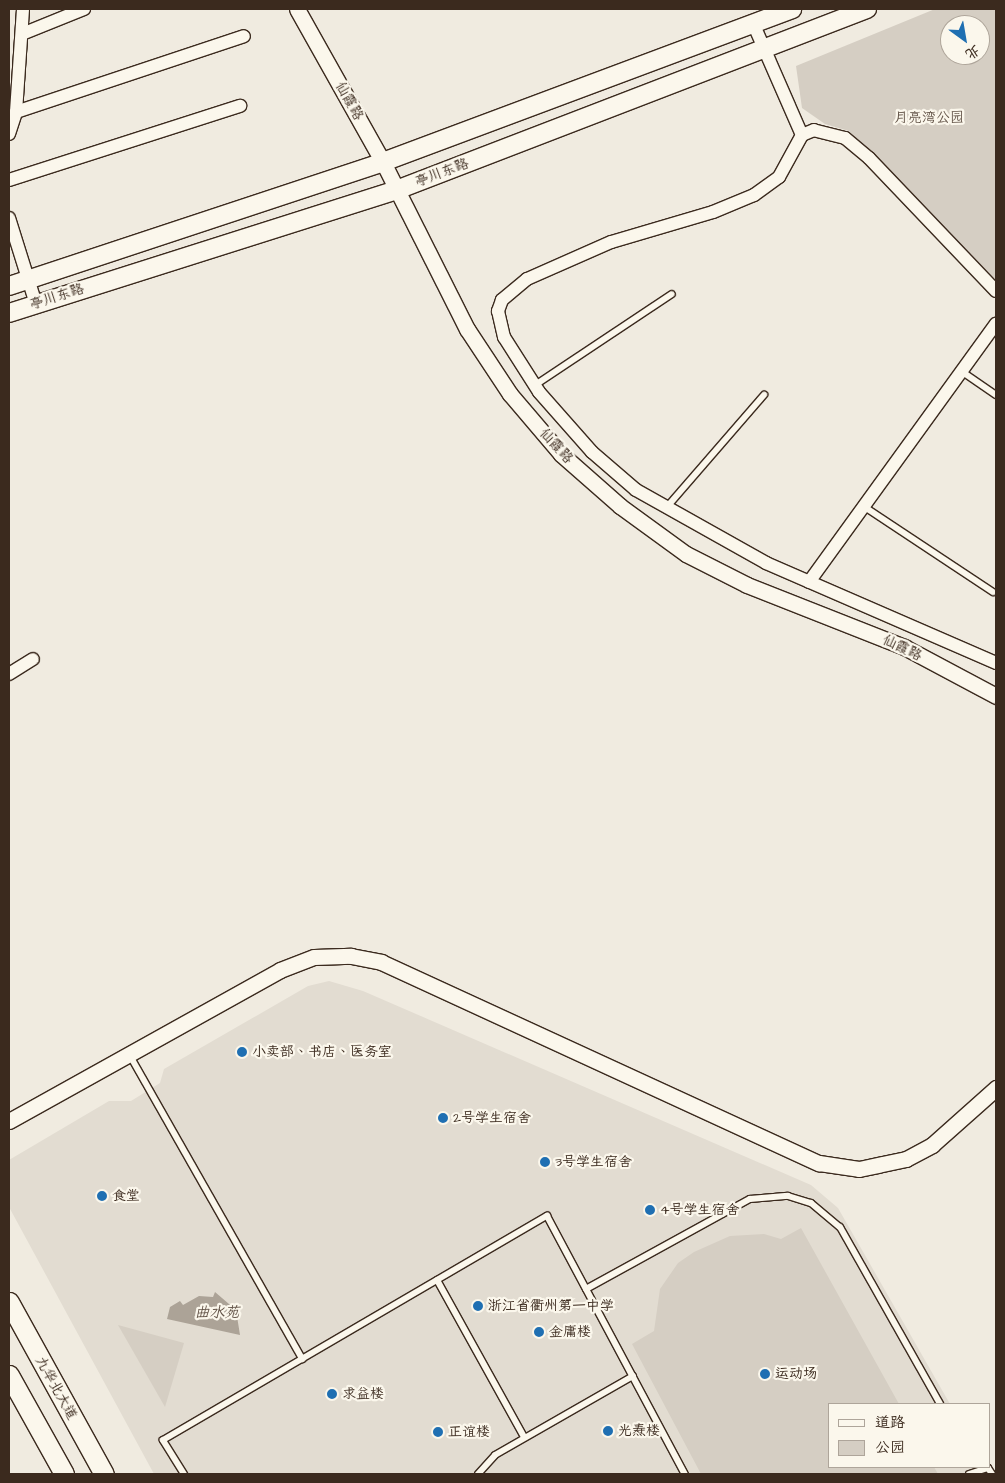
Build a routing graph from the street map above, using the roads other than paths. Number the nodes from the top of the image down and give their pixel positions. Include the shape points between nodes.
1 (23, 9) edge
2 (84, 9) edge
3 (297, 9) edge
4 (792, 9) edge
5 (867, 9) edge
6 (753, 23) junction
7 (22, 34) junction
8 (244, 36) dead end
9 (764, 48) junction
10 (240, 106) dead end
11 (16, 112) junction
12 (9, 134) edge
13 (802, 134) junction
14 (383, 162) junction
15 (9, 180) edge
16 (394, 191) junction
17 (9, 218) edge
18 (28, 280) junction
19 (9, 286) edge
20 (996, 291) edge
21 (672, 294) dead end
22 (36, 304) junction
23 (9, 313) edge
24 (996, 324) edge
25 (961, 371) junction
26 (535, 385) junction
27 (764, 395) dead end
28 (996, 395) edge
29 (863, 506) junction
30 (666, 508) junction
31 (809, 582) junction
32 (993, 592) dead end
33 (33, 659) dead end
34 (996, 663) edge
35 (9, 674) edge
36 (996, 696) edge
37 (129, 1054) junction
38 (996, 1088) edge
39 (9, 1121) edge
40 (437, 1280) junction
41 (586, 1289) junction
42 (9, 1302) edge
43 (302, 1359) junction
44 (9, 1375) edge
45 (633, 1376) junction
46 (939, 1403) edge
47 (524, 1436) junction
48 (976, 1468) edge
49 (64, 1474) edge
50 (104, 1474) edge
51 (184, 1474) edge
52 (478, 1474) edge
53 (685, 1474) edge
54 (969, 1474) edge
55 (992, 1474) edge

1 - 7 street
2 - 7 street
3 - 14 street, 仙霞路
4 - 6 main road, 亭川东路
5 - 9 main road, 亭川东路
6 - 9 street
6 - 14 main road, 亭川东路
7 - 11 street
8 - 11 street
9 - 13 street
9 - 16 main road, 亭川东路
10 - 15 street
11 - 12 street
13 - 20 street via 827,130 845,138
13 - 26 street via 779,177 754,195 713,212 611,242 511,290 502,300 498,323
14 - 16 street, 仙霞路
14 - 18 main road, 亭川东路
16 - 22 main road, 亭川东路
16 - 36 street, 仙霞路 via 467,329 510,394 561,454 620,506 686,554 747,585 904,647
17 - 18 street
18 - 19 main road, 亭川东路
18 - 22 street
21 - 26 lane
22 - 23 main road, 亭川东路
24 - 25 street
25 - 28 lane
25 - 29 street
26 - 30 street via 592,452 636,490
27 - 30 lane
29 - 31 street
29 - 32 lane
30 - 31 street
31 - 34 street
33 - 35 street
37 - 38 street via 280,970 314,957 350,956 381,962 819,1163 859,1169 906,1160 932,1146
37 - 39 street
37 - 43 lane
40 - 41 lane via 547,1216
40 - 43 lane
40 - 47 lane
41 - 45 lane
41 - 46 lane via 750,1199 788,1196 812,1203 840,1227
42 - 50 main road, 九华北大道
43 - 51 lane via 163,1440
44 - 49 main road
45 - 47 lane
45 - 53 lane
47 - 52 lane via 495,1455
48 - 54 lane
48 - 55 lane via 988,1468

